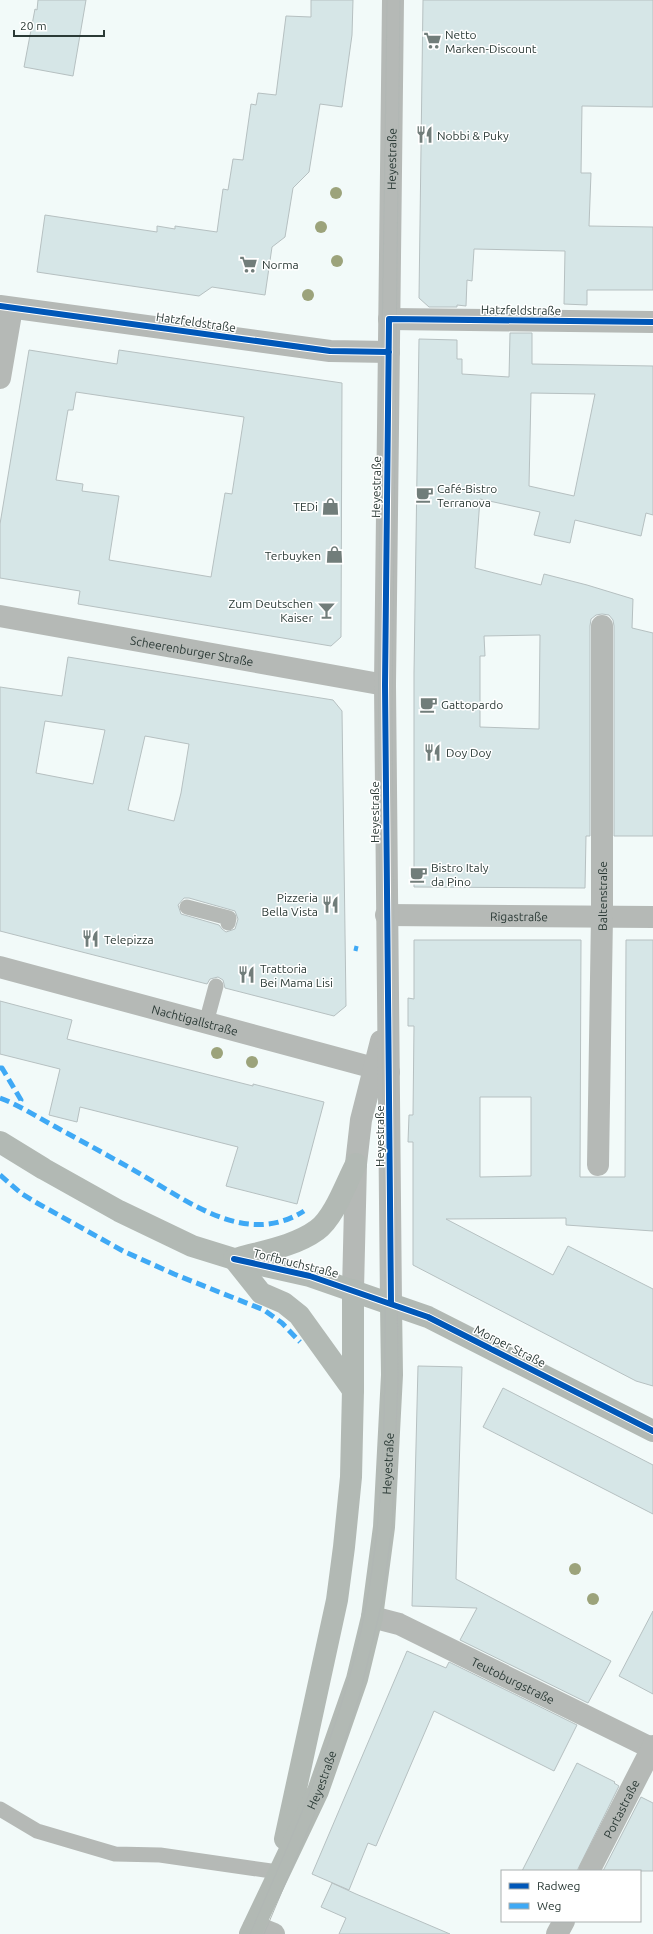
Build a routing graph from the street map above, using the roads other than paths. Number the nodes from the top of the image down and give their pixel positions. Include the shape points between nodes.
1 (392, 0) edge
2 (6, 307) edge
3 (389, 319) junction
4 (653, 322) edge
5 (389, 352) junction
6 (0, 378) edge
7 (0, 616) edge
8 (602, 626) dead end
9 (385, 685) junction
10 (187, 907) dead end
11 (386, 915) junction
12 (602, 916) junction
13 (653, 916) edge
14 (228, 923) dead end
15 (0, 967) edge
16 (216, 986) dead end
17 (206, 1023) junction
18 (382, 1070) junction
19 (0, 1142) edge
20 (356, 1164) junction
21 (598, 1166) dead end
22 (234, 1259) junction
23 (353, 1290) junction
24 (392, 1304) junction
25 (353, 1390) junction
26 (653, 1431) edge
27 (372, 1617) junction
28 (653, 1748) edge
29 (0, 1809) edge
30 (590, 1870) edge
31 (278, 1872) junction
32 (563, 1922) edge
33 (252, 1930) edge
34 (274, 1934) edge
35 (557, 1934) edge

1 - 3 street, Heyestraße
2 - 5 street, Hatzfeldstraße via 330,351
2 - 6 street
3 - 4 street, Hatzfeldstraße
3 - 5 street, Heyestraße
5 - 9 street, Heyestraße
7 - 9 street, Scheerenburger Straße
8 - 12 street, Baltenstraße
9 - 11 street, Heyestraße
10 - 14 lane via 229,918
11 - 12 street, Rigastraße
11 - 18 street, Heyestraße via 388,1014
12 - 13 street, Rigastraße
12 - 21 street, Baltenstraße
15 - 17 street, Nachtigallstraße
16 - 17 lane
17 - 18 street, Nachtigallstraße
18 - 20 street, Heyestraße via 361,1120
18 - 24 street, Heyestraße
19 - 22 main road, Torfbruchstraße via 119,1212 192,1246
20 - 22 main road via 329,1217 317,1230 288,1244
20 - 23 street, Heyestraße
22 - 23 main road, Torfbruchstraße via 310,1276
22 - 25 main road via 261,1293 284,1303 299,1315
23 - 24 main road, Morper Straße
23 - 25 main road, Heyestraße
24 - 26 main road, Morper Straße via 428,1317
24 - 27 main road, Heyestraße via 392,1375 384,1527
25 - 31 main road, Heyestraße via 351,1477 337,1600
27 - 28 street, Teutoburgstraße via 399,1624
27 - 31 main road, Heyestraße via 357,1679 318,1791
28 - 30 street, Portastraße
29 - 31 lane via 37,1831 115,1854 160,1855
31 - 33 main road, Heyestraße
32 - 35 street
33 - 34 street

